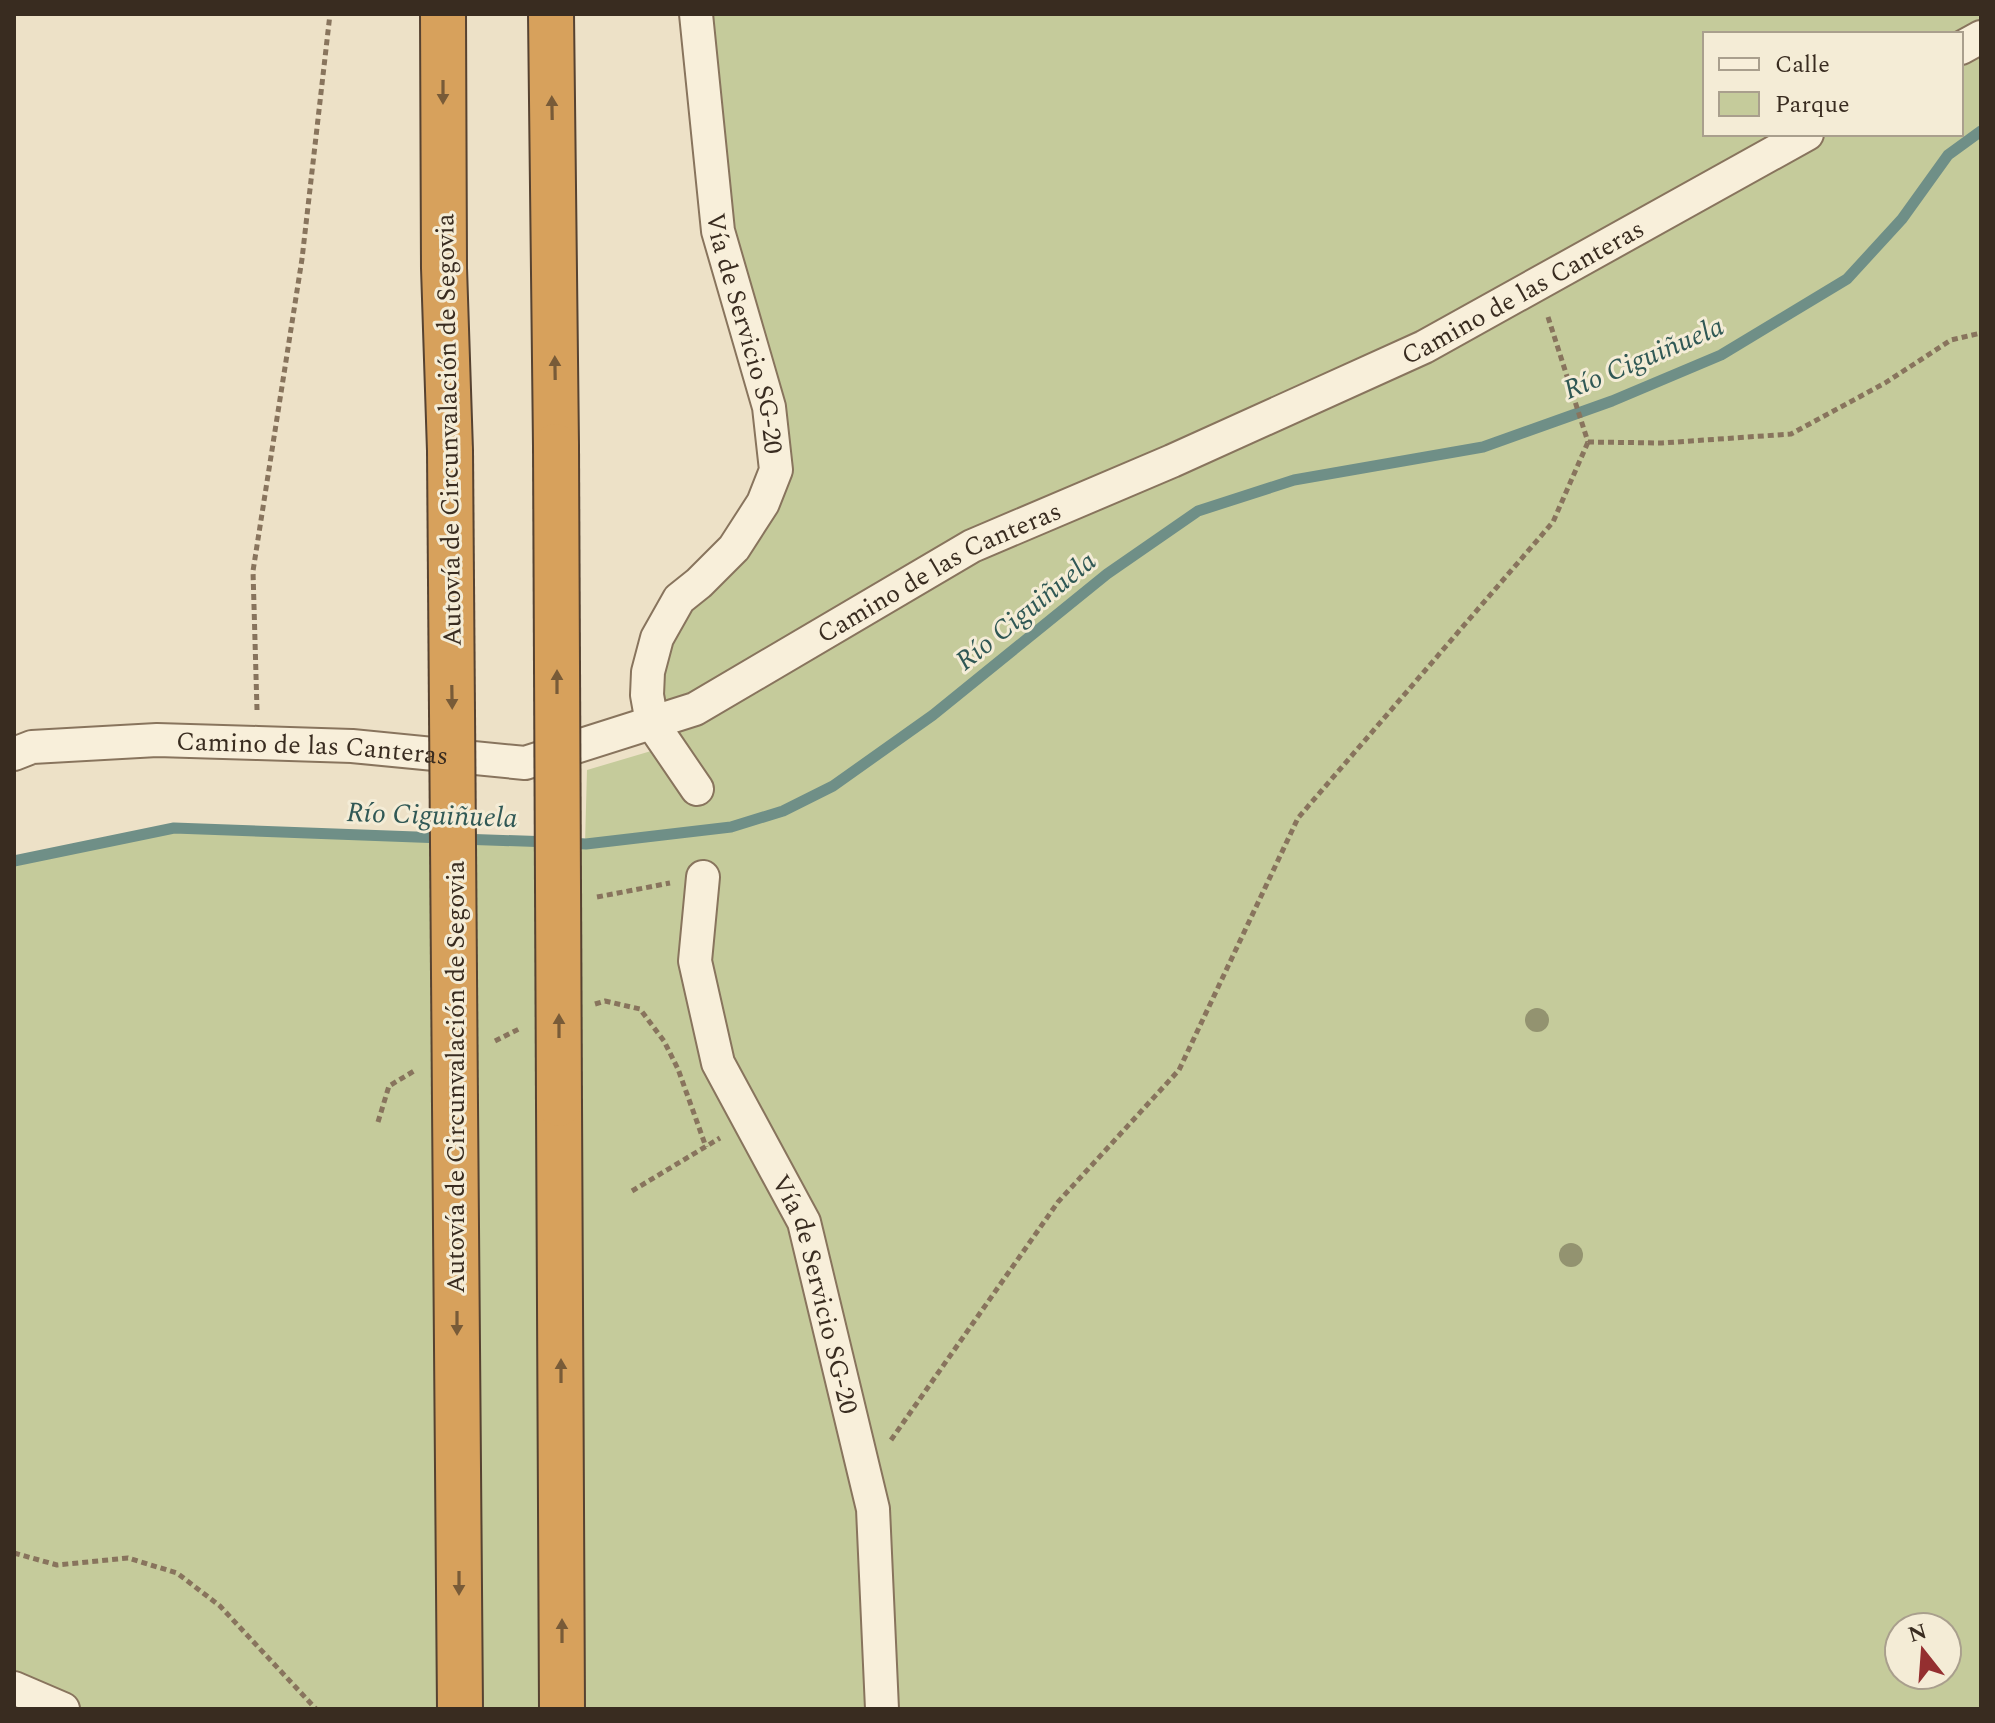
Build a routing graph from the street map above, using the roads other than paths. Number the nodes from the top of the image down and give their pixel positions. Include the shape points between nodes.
1 (443, 14) edge
2 (551, 14) edge
3 (696, 14) edge
4 (1981, 37) edge
5 (1963, 47) edge
6 (1803, 136) edge
7 (652, 723) junction
8 (14, 754) edge
9 (697, 789) dead end
10 (703, 877) road end
11 (14, 1688) edge
12 (63, 1709) edge
13 (460, 1709) edge
14 (562, 1709) edge
15 (882, 1709) edge

1 -> 13 highway, Autovía de Circunvalación de Segovia, bridge
14 -> 2 highway, bridge
3 - 7 street, Vía de Servicio SG-20 via 718,231 769,407 776,470 763,503 734,548 679,599 657,638 648,672
4 - 5 street
6 - 7 street, Camino de las Canteras via 1424,347 972,546 695,709
7 - 8 street, Camino de las Canteras via 525,763 352,746 157,740 32,747
7 - 9 street, Vía de Servicio SG-20
10 - 15 street, Vía de Servicio SG-20 via 695,961 718,1063 804,1222 873,1509
11 - 12 street

